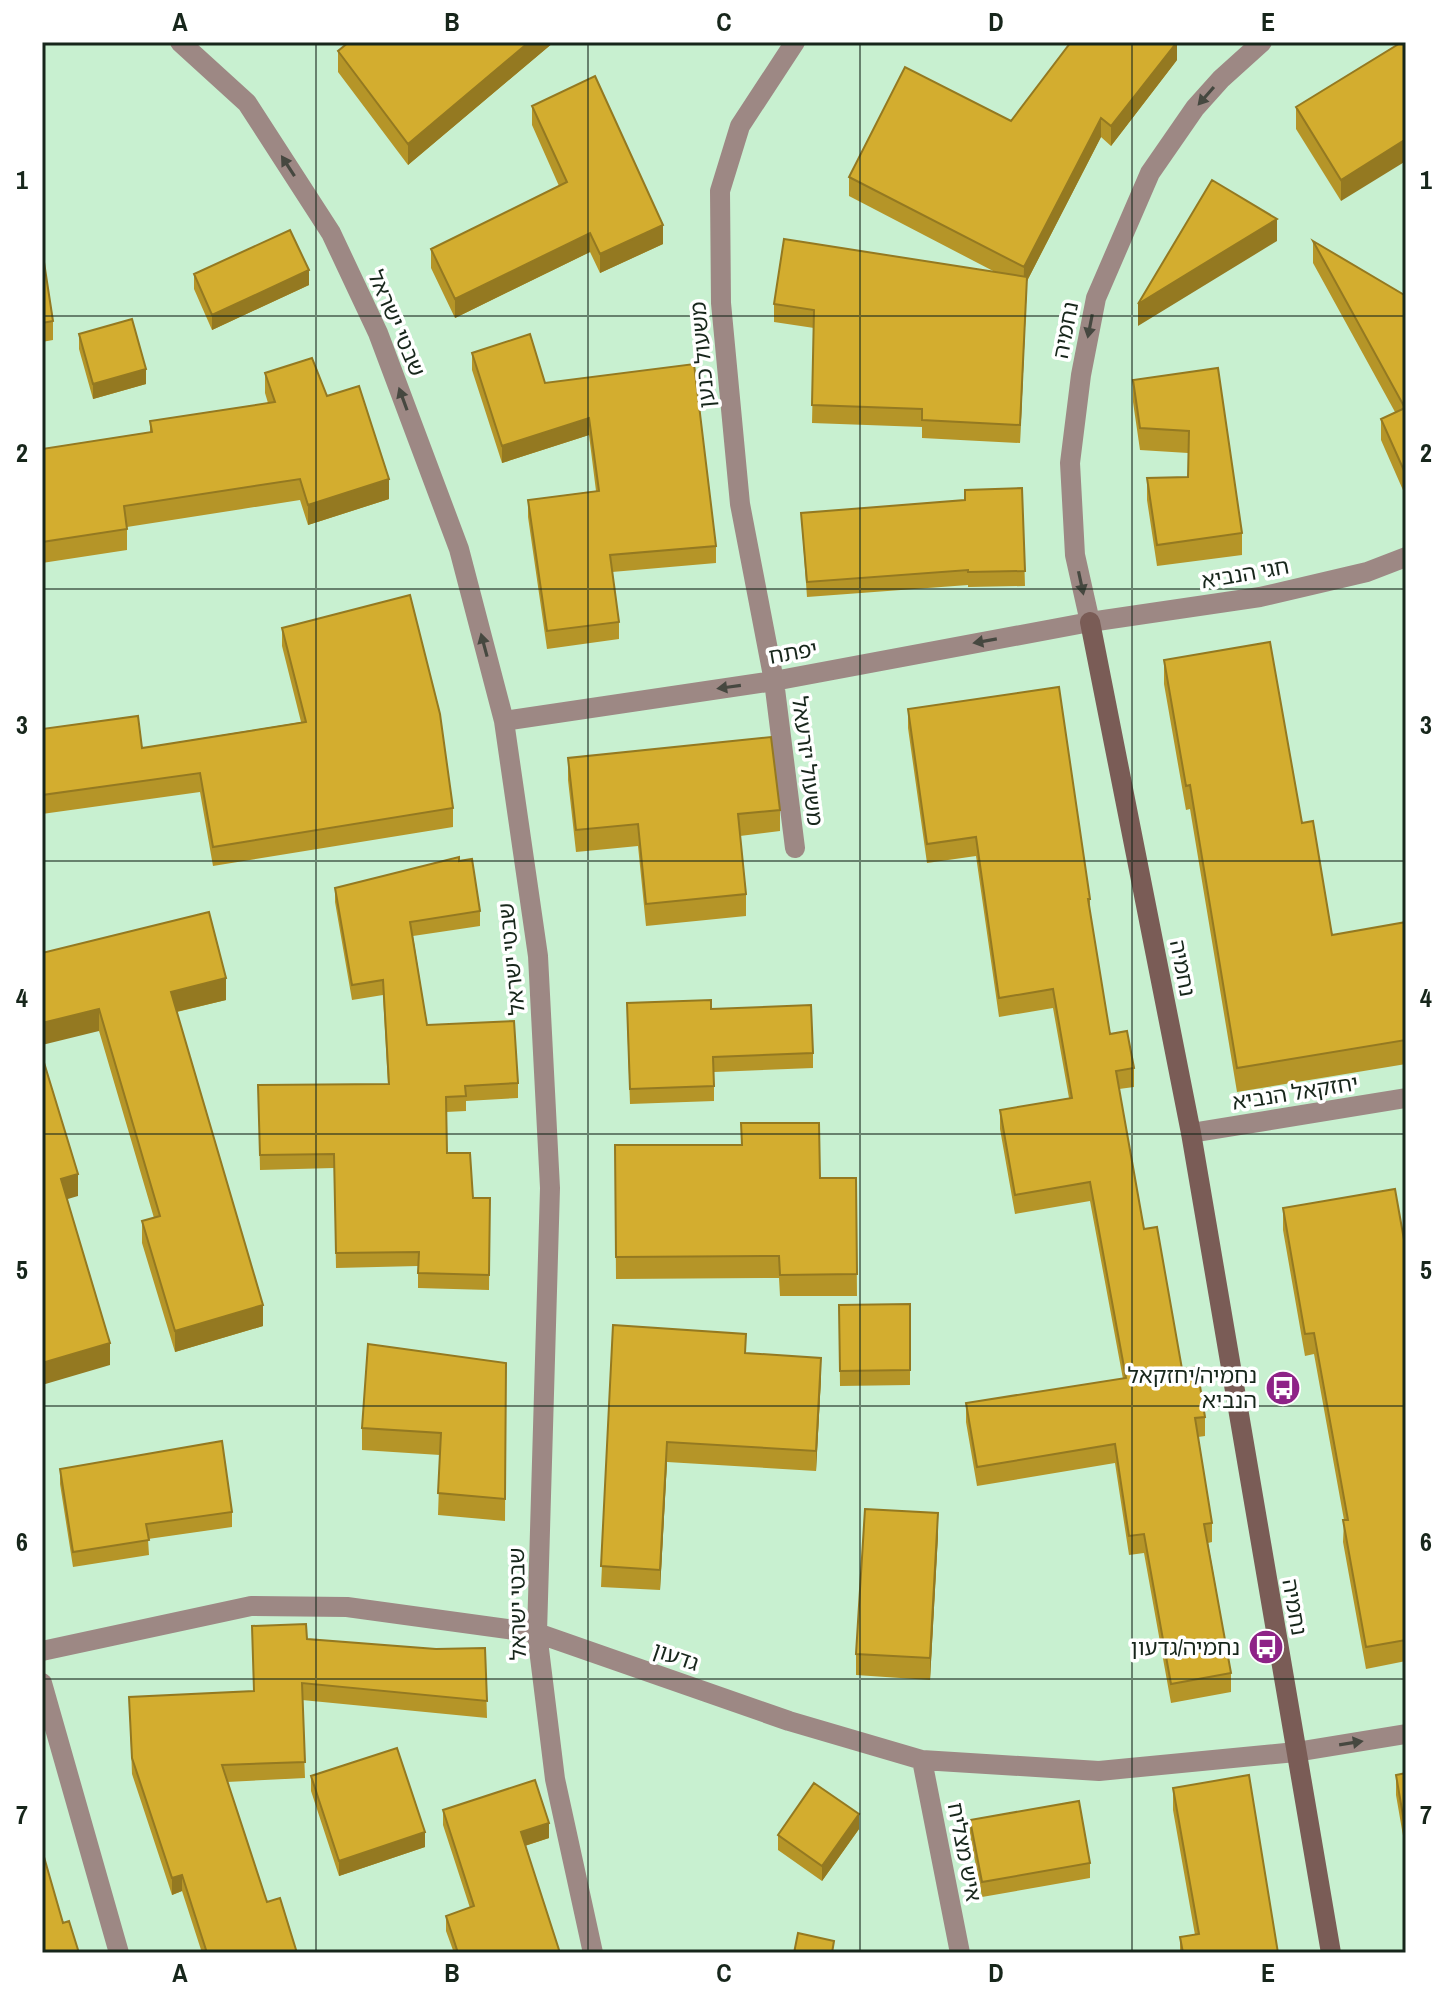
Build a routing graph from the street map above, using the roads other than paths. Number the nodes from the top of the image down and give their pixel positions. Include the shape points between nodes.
1 (180, 42) edge
2 (795, 42) edge
3 (1262, 42) edge
4 (1406, 557) edge
5 (1090, 622) junction
6 (774, 681) junction
7 (504, 721) junction
8 (795, 848) dead end
9 (1406, 1098) edge
10 (1191, 1133) junction
11 (537, 1633) junction
12 (42, 1651) edge
13 (42, 1683) edge
14 (1406, 1734) edge
15 (1296, 1752) junction
16 (922, 1760) junction
17 (119, 1953) edge
18 (593, 1953) edge
19 (960, 1953) edge
20 (1331, 1953) edge

7 -> 1 street, שבטי ישראל via 459,549 378,333 331,233 247,103
2 - 6 street, משעול כנען via 740,126 720,191 721,303 740,504
3 -> 5 street, נחמיה via 1195,108 1150,173 1096,298 1070,463 1075,555
4 - 5 street, חגי הנביא via 1367,572 1260,597
5 -> 6 street, יפתח
5 - 10 street, נחמיה
6 -> 7 street, יפתח
6 - 8 street, משעול יזרעאל
7 - 11 street, שבטי ישראל via 538,956 550,1188
9 - 10 street, יחזקאל הנביא
10 - 15 street, נחמיה
11 - 12 street, גדעון via 347,1607 251,1606
11 - 16 street, גדעון via 789,1721
11 - 18 street, שבטי ישראל via 555,1779
13 - 17 street
15 -> 14 street, גדעון
15 - 16 street, גדעון via 1099,1771
15 - 20 street, נחמיה
16 - 19 street, איש מצליח

